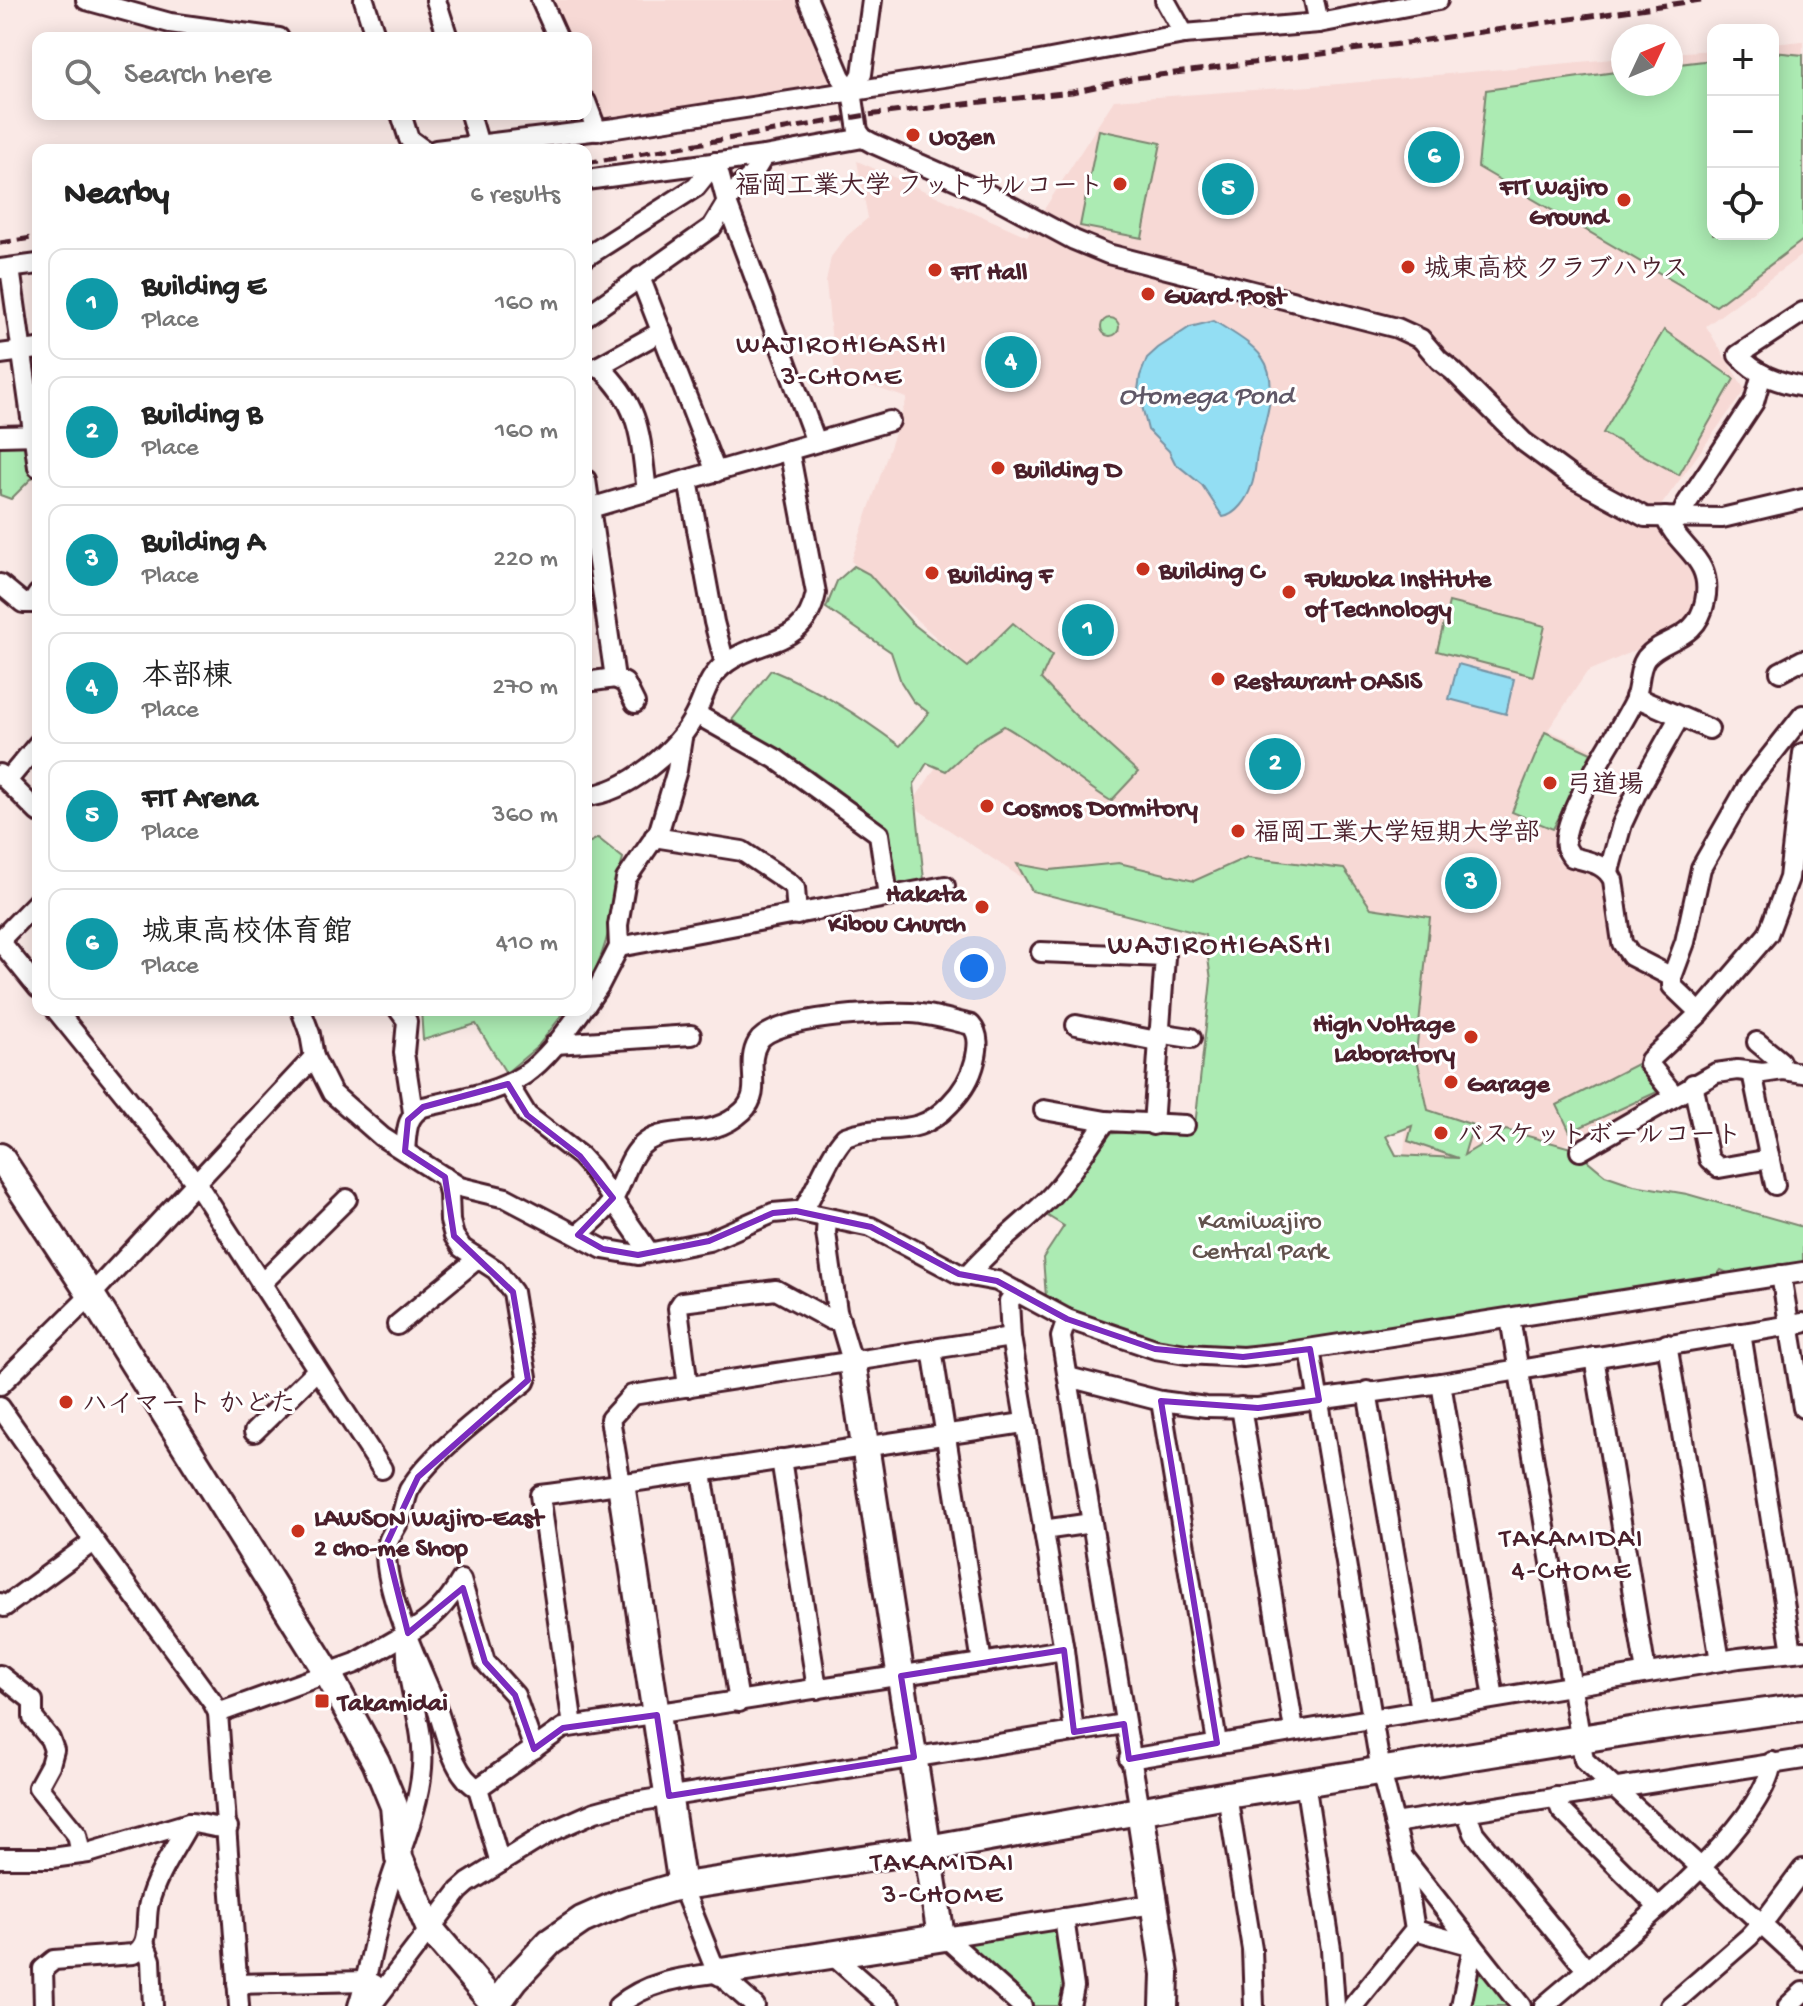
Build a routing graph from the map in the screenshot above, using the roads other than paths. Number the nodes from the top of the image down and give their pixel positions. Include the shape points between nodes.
1 (86, 0) edge
2 (364, 0) edge
3 (436, 0) edge
4 (541, 0) edge
5 (808, 0) edge
6 (872, 0) edge
7 (1165, 0) edge
8 (1314, 0) edge
9 (1438, 0) edge
10 (1412, 2) edge
11 (1319, 23) junction
12 (235, 32) edge
13 (374, 32) edge
14 (446, 32) edge
15 (555, 32) edge
16 (1184, 34) junction
17 (852, 91) junction
18 (592, 118) edge
19 (403, 120) edge
20 (472, 120) edge
21 (597, 131) junction
22 (863, 138) junction
23 (416, 144) edge
24 (479, 144) edge
25 (487, 144) edge
26 (764, 156) junction
27 (716, 162) junction
28 (592, 179) edge
29 (727, 203) junction
30 (592, 253) edge
31 (32, 265) edge
32 (5, 268) edge
33 (640, 277) junction
34 (592, 312) edge
35 (1803, 312) edge
36 (662, 331) junction
37 (30, 350) edge
38 (0, 354) edge
39 (593, 368) edge
40 (1762, 374) junction
41 (32, 384) edge
42 (1803, 387) edge
43 (890, 421) dead end
44 (32, 435) edge
45 (0, 436) edge
46 (816, 442) junction
47 (789, 450) junction
48 (716, 472) junction
49 (688, 480) junction
50 (647, 492) junction
51 (1803, 499) edge
52 (592, 507) edge
53 (1672, 517) junction
54 (592, 570) edge
55 (0, 584) edge
56 (32, 603) edge
57 (1803, 660) edge
58 (725, 664) junction
59 (1780, 672) dead end
60 (615, 678) junction
61 (592, 681) edge
62 (1635, 697) junction
63 (635, 703) dead end
64 (696, 714) junction
65 (1679, 718) junction
66 (1802, 722) edge
67 (1709, 729) dead end
68 (682, 738) junction
69 (32, 750) edge
70 (1803, 753) edge
71 (4, 777) edge
72 (592, 795) edge
73 (32, 806) edge
74 (654, 837) junction
75 (1609, 871) junction
76 (945, 886) dead end
77 (888, 896) junction
78 (32, 907) edge
79 (797, 915) junction
80 (0, 940) edge
81 (619, 947) junction
82 (1041, 952) dead end
83 (1672, 977) junction
84 (32, 980) edge
85 (592, 996) edge
86 (1700, 1013) junction
87 (61, 1016) edge
88 (309, 1016) edge
89 (403, 1016) edge
90 (577, 1016) edge
91 (1076, 1025) dead end
92 (691, 1035) dead end
93 (1158, 1037) junction
94 (1191, 1038) dead end
95 (1757, 1042) dead end
96 (555, 1044) junction
97 (314, 1057) junction
98 (1783, 1070) junction
99 (1752, 1072) junction
100 (1803, 1073) edge
101 (508, 1084) junction
102 (1693, 1084) junction
103 (1675, 1096) junction
104 (1044, 1110) dead end
105 (413, 1112) junction
106 (1106, 1121) junction
107 (1153, 1125) junction
108 (1185, 1125) dead end
109 (405, 1151) junction
110 (1580, 1151) dead end
111 (0, 1157) edge
112 (1770, 1159) junction
113 (445, 1177) junction
114 (197, 1184) junction
115 (1775, 1185) dead end
116 (613, 1198) junction
117 (347, 1199) dead end
118 (802, 1212) junction
119 (827, 1219) junction
120 (578, 1235) junction
121 (649, 1252) junction
122 (477, 1259) junction
123 (1803, 1272) edge
124 (968, 1275) junction
125 (1781, 1275) junction
126 (261, 1284) junction
127 (1018, 1292) junction
128 (91, 1295) junction
129 (1510, 1318) junction
130 (1067, 1319) junction
131 (840, 1320) junction
132 (1796, 1324) edge
133 (397, 1325) dead end
134 (1741, 1333) junction
135 (1011, 1337) junction
136 (1667, 1344) junction
137 (932, 1349) junction
138 (1310, 1349) junction
139 (1594, 1357) junction
140 (852, 1361) junction
141 (1520, 1369) junction
142 (317, 1370) junction
143 (1068, 1377) junction
144 (1441, 1383) junction
145 (0, 1385) edge
146 (688, 1387) junction
147 (1367, 1391) junction
148 (1319, 1400) junction
149 (1161, 1401) junction
150 (0, 1407) edge
151 (1241, 1407) junction
152 (1803, 1408) edge
153 (1024, 1423) junction
154 (254, 1432) dead end
155 (946, 1434) junction
156 (866, 1446) junction
157 (781, 1459) junction
158 (382, 1469) dead end
159 (702, 1473) junction
160 (621, 1484) junction
161 (1092, 1523) junction
162 (1043, 1530) junction
163 (94, 1541) junction
164 (1, 1607) edge
165 (408, 1633) junction
166 (1064, 1650) junction
167 (1798, 1652) edge
168 (1720, 1661) junction
169 (982, 1663) junction
170 (327, 1672) junction
171 (1646, 1673) junction
172 (0, 1675) edge
173 (901, 1676) junction
174 (1571, 1685) junction
175 (817, 1689) junction
176 (1494, 1698) junction
177 (739, 1702) junction
178 (1803, 1707) edge
179 (1421, 1710) junction
180 (218, 1713) junction
181 (657, 1715) junction
182 (1372, 1717) junction
183 (1124, 1724) junction
184 (573, 1726) junction
185 (1294, 1730) junction
186 (1074, 1732) junction
187 (1580, 1739) junction
188 (1217, 1743) junction
189 (534, 1749) junction
190 (914, 1757) junction
191 (1129, 1759) junction
192 (1803, 1759) edge
193 (1772, 1762) junction
194 (1381, 1771) junction
195 (1305, 1782) junction
196 (478, 1788) junction
197 (1611, 1788) junction
198 (1227, 1795) junction
199 (669, 1796) junction
200 (1556, 1797) junction
201 (1140, 1811) junction
202 (1466, 1811) junction
203 (189, 1823) junction
204 (1394, 1823) junction
205 (228, 1827) junction
206 (928, 1849) junction
207 (81, 1854) junction
208 (1403, 1857) junction
209 (0, 1858) edge
210 (399, 1858) junction
211 (500, 1863) junction
212 (1701, 1869) junction
213 (1803, 1869) edge
214 (682, 1886) junction
215 (1153, 1904) junction
216 (1658, 1907) junction
217 (1064, 1918) junction
218 (1761, 1924) junction
219 (430, 1929) junction
220 (1415, 1930) junction
221 (945, 1937) junction
222 (145, 1945) junction
223 (1473, 1946) junction
224 (831, 1954) junction
225 (1803, 1962) edge
226 (1586, 1969) junction
227 (721, 1972) junction
228 (366, 1981) junction
229 (237, 1984) junction
230 (384, 1988) junction
231 (1803, 1992) edge
232 (623, 2005) edge
233 (44, 2006) edge
234 (153, 2006) edge
235 (239, 2006) edge
236 (358, 2006) edge
237 (371, 2006) edge
238 (495, 2006) edge
239 (755, 2006) edge
240 (890, 2006) edge
241 (1022, 2006) edge
242 (1070, 2006) edge
243 (1164, 2006) edge
244 (1254, 2006) edge
245 (1335, 2006) edge
246 (1353, 2006) edge
247 (1461, 2006) edge
248 (1521, 2006) edge
249 (1544, 2006) edge
250 (1670, 2006) edge
251 (1788, 2006) edge

1 - 12 street via 170,23
2 - 13 street
3 - 14 street
4 - 15 street
5 - 17 street
6 - 17 street via 862,74
7 - 16 street
8 - 11 street
9 - 10 street
10 - 11 street
11 - 16 street
16 - 17 street
17 - 21 street
17 - 22 street
18 - 21 street
19 - 23 street
20 - 24 street
21 - 25 street
22 - 26 street
22 - 53 street via 1108,254 1397,328 1421,339 1524,442 1573,478 1645,517
26 - 27 street
26 - 29 street
27 - 28 street
27 - 29 street
27 - 30 street via 696,187
29 - 33 street via 712,227
29 - 46 street
31 - 32 street
32 - 37 street
33 - 34 street
33 - 36 street
35 - 40 street via 1738,355
36 - 39 street
36 - 48 street
37 - 38 street
37 - 41 street
39 - 50 street via 615,380 633,409
40 - 42 street
40 - 53 street via 1754,402 1687,503
43 - 46 street
44 - 45 street
46 - 47 street
47 - 48 street
47 - 58 street via 816,593 811,615 794,633
48 - 49 street
49 - 50 street
49 - 58 street
50 - 52 street
51 - 53 street via 1722,518
53 - 62 street via 1671,529 1703,568 1705,602 1688,631 1643,662
54 - 60 street
55 - 56 street via 23,603
57 - 59 street
58 - 64 street via 709,681
60 - 61 street
60 - 63 street via 625,683
62 - 65 street
62 - 75 street via 1568,825 1566,847 1572,857
64 - 68 street
64 - 77 street via 776,759 879,834
65 - 67 street
65 - 75 street via 1622,824
66 - 83 street via 1750,782 1701,868
68 - 72 street via 629,782
68 - 74 street
69 - 71 street
70 - 86 street via 1789,878 1776,919
71 - 73 street
74 - 79 street via 742,851 795,888
74 - 81 street via 626,879
75 - 83 street via 1626,952
76 - 77 street
77 - 79 street
78 - 80 street
79 - 81 street
80 - 84 street
81 - 85 street
82 - 93 street via 1165,957
83 - 86 street via 1672,986
86 - 103 street via 1650,1060
87 - 114 street
88 - 97 street
89 - 105 street
90 - 96 street
91 - 93 street
92 - 96 street
93 - 94 street
93 - 107 street
95 - 98 street
96 - 101 street via 539,1063
97 - 109 street via 332,1093
97 - 114 street
98 - 99 street
98 - 100 street
99 - 102 street via 1716,1073
99 - 112 street
101 - 105 street
101 - 116 street via 527,1115 580,1156
102 - 103 street
102 - 112 street via 1713,1164 1719,1168
103 - 110 street
104 - 106 street
105 - 109 street
106 - 107 street
106 - 124 street via 1052,1194
107 - 108 street
109 - 113 street
111 - 128 street
112 - 115 street
113 - 120 street via 460,1187 506,1198
113 - 122 street via 454,1236
114 - 126 street
114 - 128 street
116 - 118 street via 642,1145 653,1138 708,1131 743,1110 753,1099 753,1053 770,1030 843,1016 911,1013 971,1025 977,1037 976,1056 972,1076 958,1096 923,1126 845,1137
116 - 120 street
116 - 121 street
117 - 126 street
118 - 119 street
118 - 121 street via 773,1213 709,1241
119 - 124 street via 871,1227
119 - 131 street
120 - 121 street via 603,1249
122 - 133 street
122 - 165 street via 496,1270 513,1292 527,1377 435,1458 407,1494 386,1557
123 - 125 street
124 - 127 street
125 - 129 street
125 - 132 street
126 - 142 street
127 - 130 street
127 - 135 street via 1009,1301
128 - 145 street
128 - 170 street
129 - 138 street
129 - 141 street
130 - 138 street via 1186,1354 1243,1357
130 - 143 street via 1061,1337
131 - 140 street
131 - 146 street via 776,1290 682,1302 678,1308
132 - 134 street
132 - 152 street
134 - 136 street
134 - 167 street
135 - 137 street
135 - 153 street
136 - 139 street
136 - 168 street
137 - 140 street
137 - 155 street
138 - 148 street
139 - 141 street
139 - 171 street
140 - 146 street
140 - 156 street
141 - 144 street
141 - 174 street
142 - 154 street
142 - 158 street
143 - 149 street
143 - 161 street
144 - 147 street
144 - 176 street
146 - 160 street via 632,1395 610,1419
147 - 148 street
147 - 179 street
148 - 151 street
148 - 182 street
149 - 151 street
149 - 188 street
150 - 163 street
151 - 185 street
153 - 155 street
153 - 162 street
155 - 156 street
155 - 169 street
156 - 157 street
156 - 173 street
157 - 159 street
157 - 175 street
159 - 160 street
159 - 177 street
160 - 181 street
160 - 184 street via 540,1495
161 - 162 street
161 - 183 street
162 - 166 street
163 - 164 street
163 - 180 street
165 - 170 street via 356,1663
165 - 189 street via 447,1603 461,1580 485,1662 515,1695
165 - 196 street via 459,1771
165 - 210 street via 405,1650 422,1768
166 - 169 street
166 - 186 street
167 - 168 street
168 - 171 street
169 - 173 street
170 - 180 street
170 - 210 street via 394,1806
171 - 174 street
172 - 207 street via 33,1701 33,1718 54,1750 38,1787 77,1835
173 - 175 street
173 - 190 street
174 - 176 street
174 - 187 street
175 - 177 street
176 - 179 street
177 - 181 street
178 - 187 street
179 - 182 street
180 - 205 street
181 - 184 street
181 - 199 street
182 - 185 street
182 - 194 street
183 - 186 street
183 - 191 street
184 - 189 street
185 - 188 street
186 - 190 street
187 - 194 street
187 - 197 street via 1584,1760
188 - 191 street
189 - 196 street
190 - 199 street
190 - 206 street
191 - 201 street
192 - 193 street
193 - 197 street
193 - 212 street via 1760,1795
194 - 195 street
194 - 204 street
195 - 198 street
195 - 245 street
196 - 211 street
197 - 200 street
197 - 212 street
198 - 201 street
198 - 244 street via 1252,1949
199 - 211 street via 595,1812
199 - 214 street
200 - 202 street
200 - 216 street via 1561,1810
201 - 206 street
201 - 215 street
202 - 204 street
202 - 226 street via 1474,1833
203 - 205 street
203 - 207 street
203 - 222 street via 149,1901
204 - 208 street
205 - 229 street
206 - 214 street
206 - 221 street
207 - 209 street
208 - 220 street
208 - 223 street
210 - 219 street
210 - 228 street
211 - 219 street via 459,1891
212 - 216 street
212 - 218 street
213 - 218 street
214 - 227 street
214 - 238 street via 582,1920 550,1942
215 - 217 street
215 - 243 street via 1165,1974
216 - 226 street
217 - 221 street
217 - 242 street via 1074,1987
218 - 225 street
218 - 250 street
219 - 230 street
219 - 238 street
220 - 223 street
220 - 246 street
221 - 224 street
221 - 241 street
222 - 233 street via 133,1954 46,1964
222 - 234 street
223 - 247 street
223 - 248 street
224 - 227 street
224 - 240 street
226 - 249 street
227 - 232 street via 660,1983
227 - 239 street
228 - 229 street
228 - 230 street
228 - 236 street
229 - 235 street
230 - 237 street
231 - 251 street

